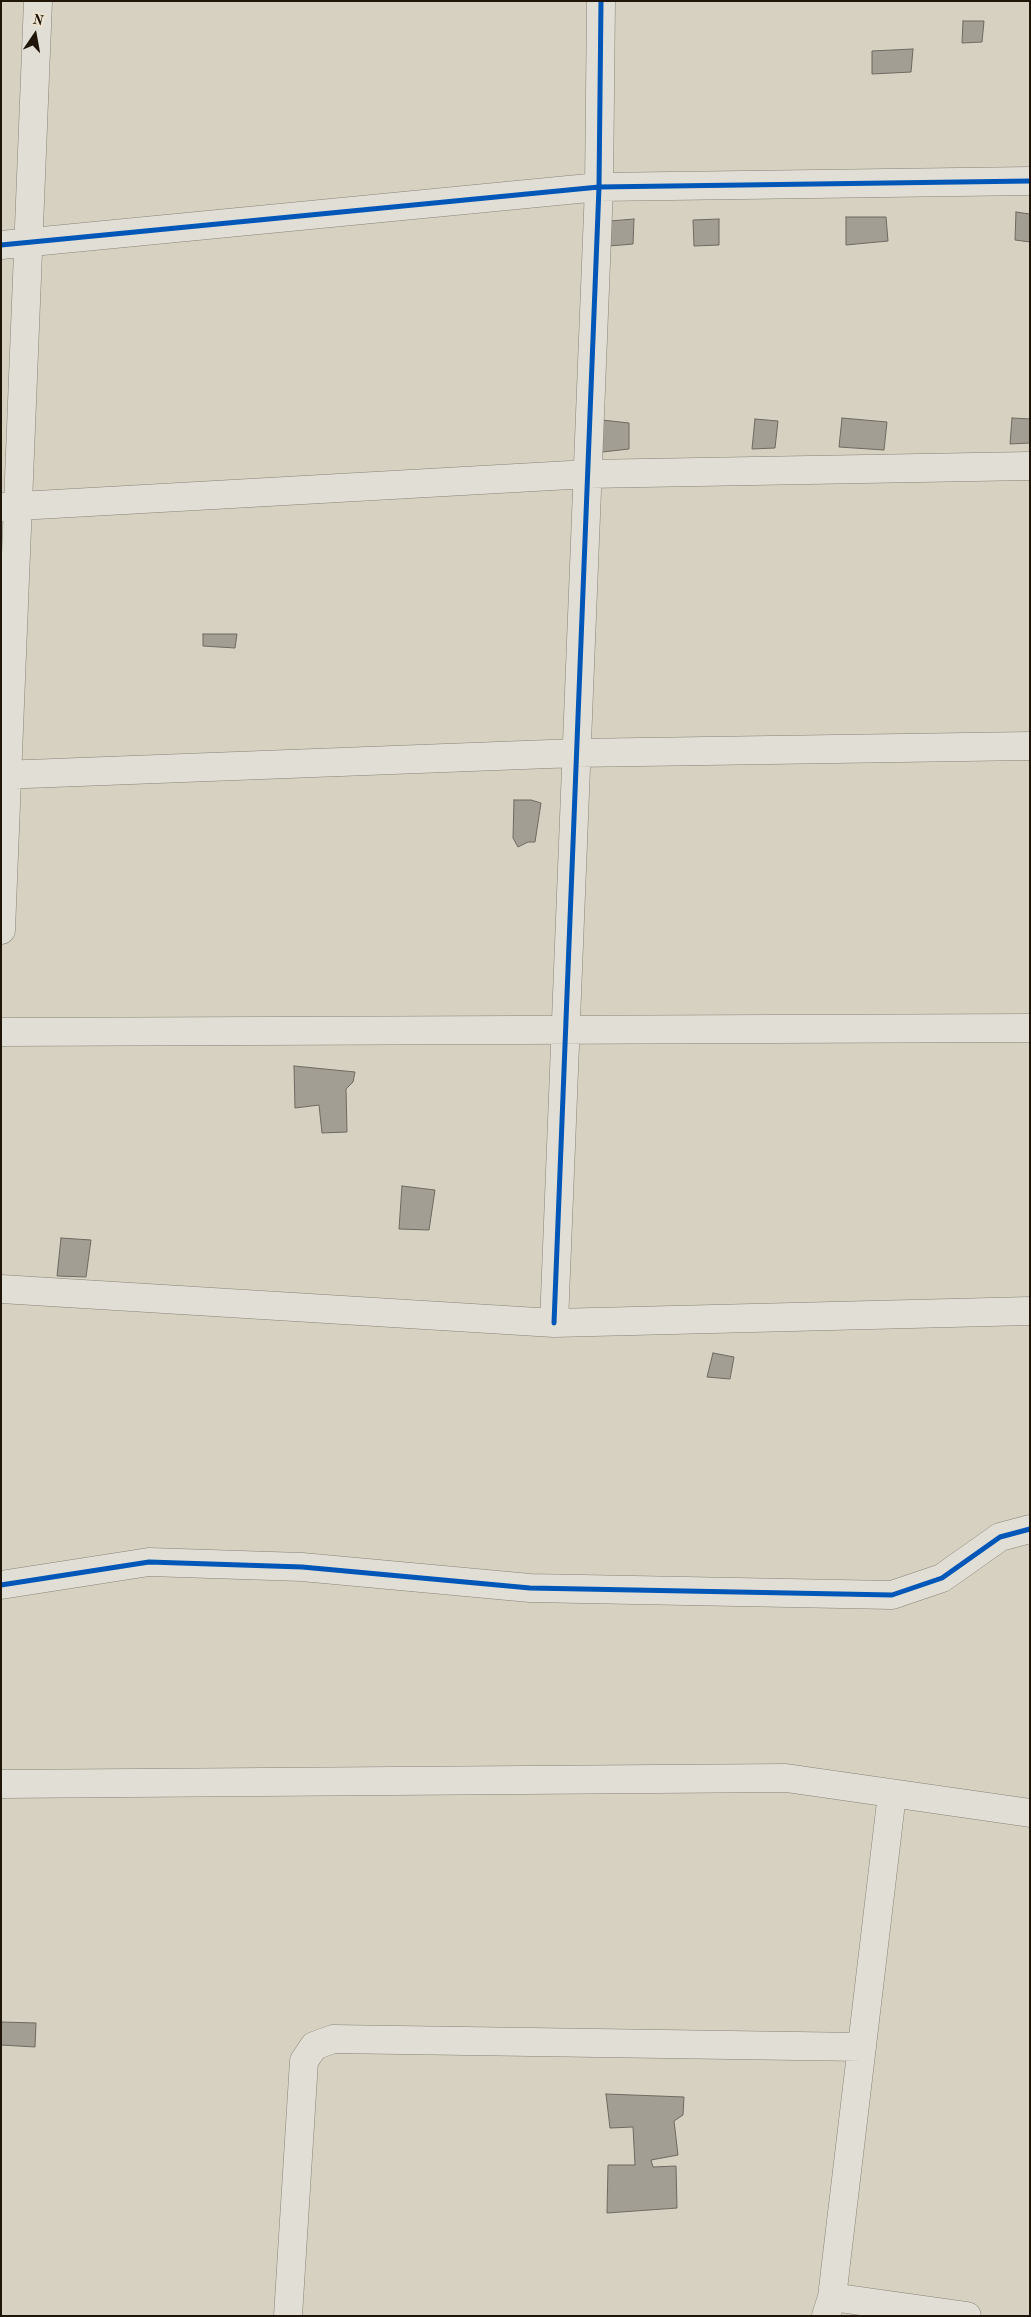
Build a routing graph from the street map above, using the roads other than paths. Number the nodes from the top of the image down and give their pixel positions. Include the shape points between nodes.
1 (38, 1) edge
2 (601, 1) edge
3 (1030, 181) edge
4 (599, 187) junction
5 (28, 242) junction
6 (1, 245) edge
7 (1030, 466) edge
8 (588, 474) junction
9 (10, 506) edge
10 (1030, 746) edge
11 (576, 753) junction
12 (4, 774) edge
13 (1, 930) edge
14 (1030, 1028) edge
15 (566, 1030) junction
16 (1, 1032) edge
17 (1, 1289) edge
18 (1030, 1311) edge
19 (554, 1323) junction
20 (1030, 1529) edge
21 (1, 1585) edge
22 (1, 1784) edge
23 (892, 1794) junction
24 (1030, 1812) edge
25 (862, 2047) junction
26 (829, 2306) edge
27 (288, 2316) edge
28 (967, 2316) edge

1 - 5 street
2 - 4 street
3 - 4 street
4 - 5 street
4 - 8 street
5 - 6 street
5 - 9 street
7 - 8 street
8 - 9 street
8 - 11 street
9 - 12 street
10 - 11 street
11 - 12 street
11 - 15 street
12 - 13 street
14 - 15 street
15 - 16 street
15 - 19 street
17 - 19 street
18 - 19 street
20 - 21 street via 1000,1537 942,1578 892,1595 530,1588 302,1567 149,1562
22 - 23 street via 786,1778
23 - 24 street
23 - 25 street
25 - 26 street
25 - 27 street via 333,2039 314,2046 304,2061
26 - 28 street

